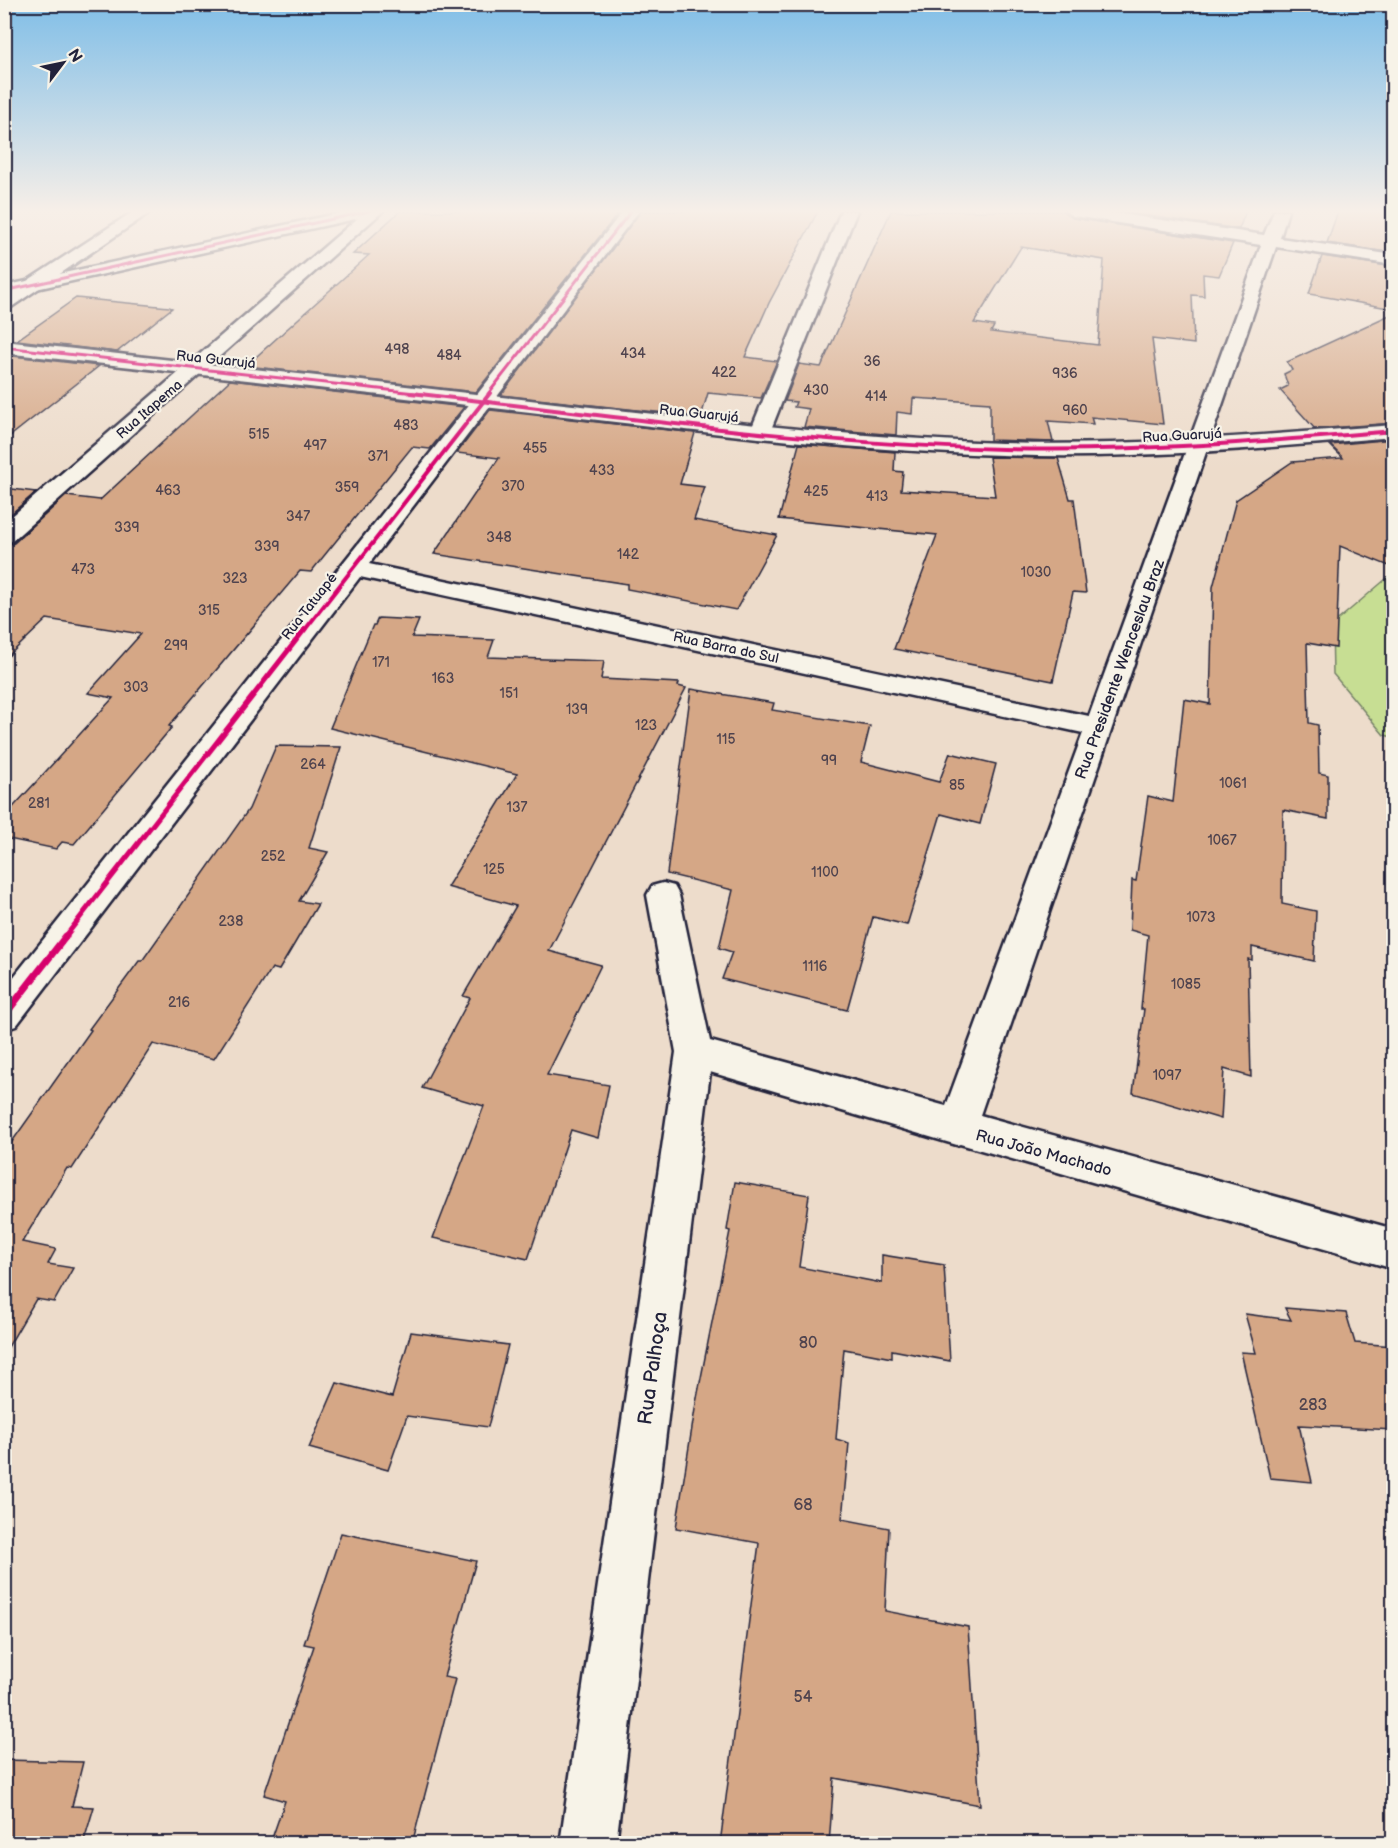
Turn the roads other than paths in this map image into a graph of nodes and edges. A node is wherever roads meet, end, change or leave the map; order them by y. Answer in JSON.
{"nodes":[{"id":1,"x":276,"y":297,"type":"edge"},
{"id":2,"x":564,"y":297,"type":"edge"},
{"id":3,"x":814,"y":297,"type":"edge"},
{"id":4,"x":1251,"y":297,"type":"edge"},
{"id":5,"x":4,"y":347,"type":"edge"},
{"id":6,"x":195,"y":368,"type":"junction"},
{"id":7,"x":484,"y":401,"type":"junction"},
{"id":8,"x":1394,"y":431,"type":"edge"},
{"id":9,"x":760,"y":432,"type":"junction"},
{"id":10,"x":1198,"y":447,"type":"junction"},
{"id":11,"x":4,"y":536,"type":"edge"},
{"id":12,"x":354,"y":568,"type":"junction"},
{"id":13,"x":1099,"y":727,"type":"junction"},
{"id":14,"x":663,"y":895,"type":"dead end"},
{"id":15,"x":4,"y":1016,"type":"edge"},
{"id":16,"x":694,"y":1052,"type":"junction"},
{"id":17,"x":957,"y":1128,"type":"junction"},
{"id":18,"x":1394,"y":1249,"type":"edge"},
{"id":19,"x":588,"y":1844,"type":"edge"}],
"edges":[{"from":1,"to":6,"type":"street","name":"Rua Itapema"},
{"from":2,"to":7,"type":"street","name":"Rua Tatuapé"},
{"from":3,"to":9,"type":"street"},
{"from":4,"to":10,"type":"street","name":"Rua Presidente Wenceslau Braz"},
{"from":5,"to":6,"type":"street","name":"Rua Guarujá"},
{"from":6,"to":7,"type":"street","name":"Rua Guarujá"},
{"from":6,"to":11,"type":"street","name":"Rua Itapema"},
{"from":7,"to":9,"type":"street","name":"Rua Guarujá"},
{"from":7,"to":12,"type":"street","name":"Rua Tatuapé"},
{"from":8,"to":10,"type":"street","name":"Rua Guarujá"},
{"from":9,"to":10,"type":"street","name":"Rua Guarujá"},
{"from":10,"to":13,"type":"street","name":"Rua Presidente Wenceslau Braz"},
{"from":12,"to":13,"type":"street","name":"Rua Barra do Sul"},
{"from":12,"to":15,"type":"street","name":"Rua Tatuapé"},
{"from":13,"to":17,"type":"street","name":"Rua Presidente Wenceslau Braz"},
{"from":14,"to":16,"type":"street","name":"Rua Palhoça"},
{"from":16,"to":17,"type":"street","name":"Rua João Machado"},
{"from":16,"to":19,"type":"street","name":"Rua Palhoça"},
{"from":17,"to":18,"type":"street","name":"Rua João Machado"}]}
